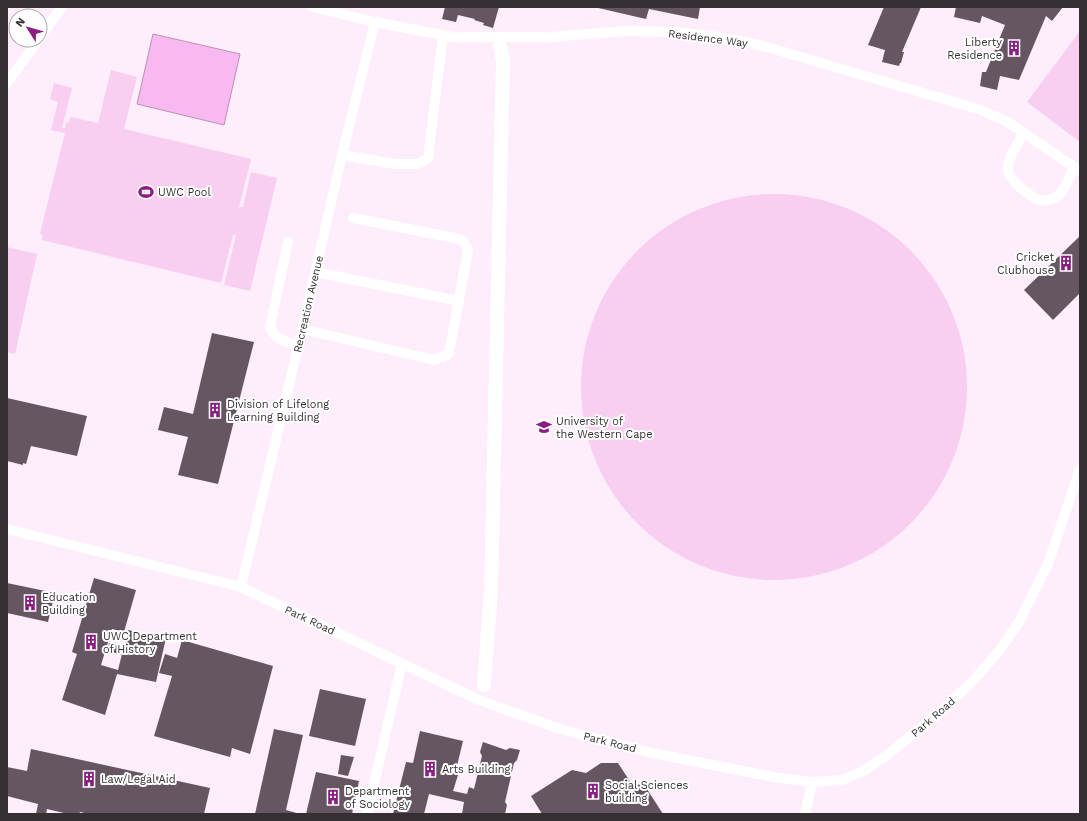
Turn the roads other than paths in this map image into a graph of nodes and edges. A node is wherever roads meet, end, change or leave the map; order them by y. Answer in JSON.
{"nodes":[{"id":1,"x":62,"y":7,"type":"edge"},
{"id":2,"x":312,"y":7,"type":"edge"},
{"id":3,"x":375,"y":22,"type":"junction"},
{"id":4,"x":48,"y":27,"type":"edge"},
{"id":5,"x":443,"y":36,"type":"junction"},
{"id":6,"x":500,"y":46,"type":"dead end"},
{"id":7,"x":32,"y":48,"type":"edge"},
{"id":8,"x":7,"y":82,"type":"edge"},
{"id":9,"x":1024,"y":133,"type":"junction"},
{"id":10,"x":342,"y":154,"type":"junction"},
{"id":11,"x":1077,"y":169,"type":"edge"},
{"id":12,"x":352,"y":218,"type":"dead end"},
{"id":13,"x":288,"y":242,"type":"dead end"},
{"id":14,"x":315,"y":272,"type":"junction"},
{"id":15,"x":459,"y":301,"type":"junction"},
{"id":16,"x":302,"y":329,"type":"junction"},
{"id":17,"x":298,"y":347,"type":"junction"},
{"id":18,"x":1080,"y":469,"type":"edge"},
{"id":19,"x":7,"y":529,"type":"edge"},
{"id":20,"x":241,"y":587,"type":"junction"},
{"id":21,"x":402,"y":663,"type":"junction"},
{"id":22,"x":484,"y":685,"type":"dead end"},
{"id":23,"x":812,"y":782,"type":"junction"},
{"id":24,"x":367,"y":814,"type":"edge"},
{"id":25,"x":805,"y":814,"type":"edge"}],
"edges":[{"from":1,"to":4,"type":"lane"},
{"from":2,"to":3,"type":"lane","name":"Residence Way"},
{"from":3,"to":5,"type":"lane","name":"Residence Way"},
{"from":3,"to":10,"type":"lane","name":"Recreation Avenue"},
{"from":5,"to":9,"type":"lane","name":"Residence Way"},
{"from":5,"to":10,"type":"lane"},
{"from":6,"to":22,"type":"street"},
{"from":7,"to":8,"type":"lane"},
{"from":9,"to":11,"type":"lane","name":"Residence Way"},
{"from":9,"to":11,"type":"lane"},
{"from":10,"to":14,"type":"lane","name":"Recreation Avenue"},
{"from":12,"to":15,"type":"lane"},
{"from":13,"to":17,"type":"lane"},
{"from":14,"to":15,"type":"lane"},
{"from":14,"to":16,"type":"lane","name":"Recreation Avenue"},
{"from":15,"to":16,"type":"lane"},
{"from":16,"to":17,"type":"lane","name":"Recreation Avenue"},
{"from":17,"to":20,"type":"lane","name":"Recreation Avenue"},
{"from":18,"to":23,"type":"lane","name":"Park Road"},
{"from":19,"to":20,"type":"lane","name":"Park Road"},
{"from":20,"to":21,"type":"lane","name":"Park Road"},
{"from":21,"to":23,"type":"lane","name":"Park Road"},
{"from":21,"to":24,"type":"lane"},
{"from":23,"to":25,"type":"lane"}]}
